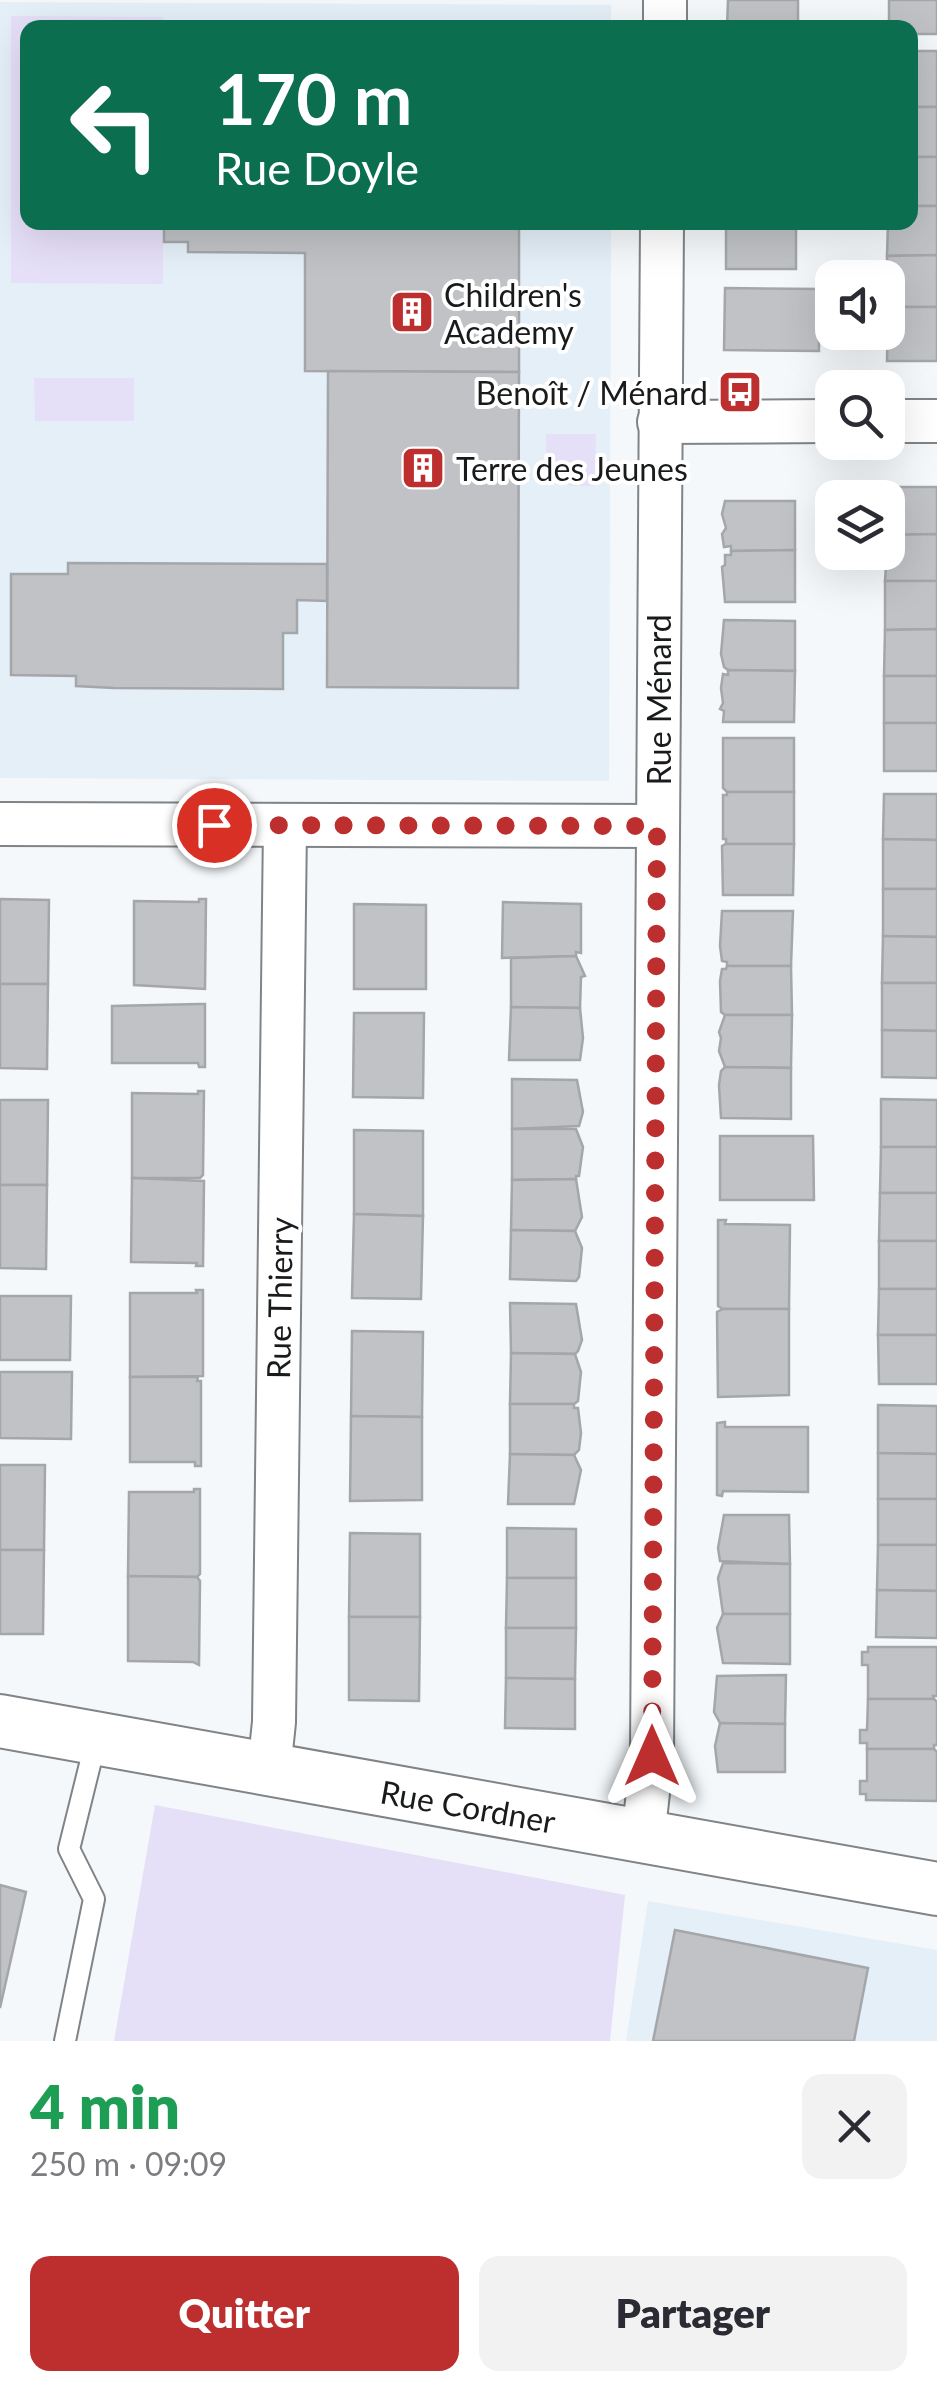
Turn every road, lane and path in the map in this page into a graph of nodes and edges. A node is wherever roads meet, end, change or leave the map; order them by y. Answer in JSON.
{"nodes":[{"id":1,"x":662,"y":230,"type":"edge"},
{"id":2,"x":815,"y":421,"type":"edge"},
{"id":3,"x":905,"y":421,"type":"edge"},
{"id":4,"x":937,"y":421,"type":"edge"},
{"id":5,"x":660,"y":422,"type":"junction"},
{"id":6,"x":0,"y":824,"type":"edge"},
{"id":7,"x":285,"y":826,"type":"junction"},
{"id":8,"x":657,"y":826,"type":"junction"},
{"id":9,"x":0,"y":1721,"type":"edge"},
{"id":10,"x":96,"y":1738,"type":"junction"},
{"id":11,"x":269,"y":1770,"type":"junction"},
{"id":12,"x":643,"y":1838,"type":"junction"},
{"id":13,"x":937,"y":1889,"type":"edge"},
{"id":14,"x":65,"y":2041,"type":"edge"}],
"edges":[{"from":1,"to":5,"type":"street","name":"Rue Ménard"},
{"from":2,"to":5,"type":"street"},
{"from":3,"to":4,"type":"street"},
{"from":5,"to":8,"type":"street","name":"Rue Ménard"},
{"from":6,"to":7,"type":"street"},
{"from":7,"to":8,"type":"street"},
{"from":7,"to":11,"type":"street","name":"Rue Thierry"},
{"from":8,"to":12,"type":"street","name":"Rue Ménard"},
{"from":9,"to":10,"type":"street","name":"Rue Cordner"},
{"from":10,"to":11,"type":"street","name":"Rue Cordner"},
{"from":10,"to":14,"type":"lane"},
{"from":11,"to":12,"type":"street","name":"Rue Cordner"},
{"from":12,"to":13,"type":"street","name":"Rue Cordner"}]}
